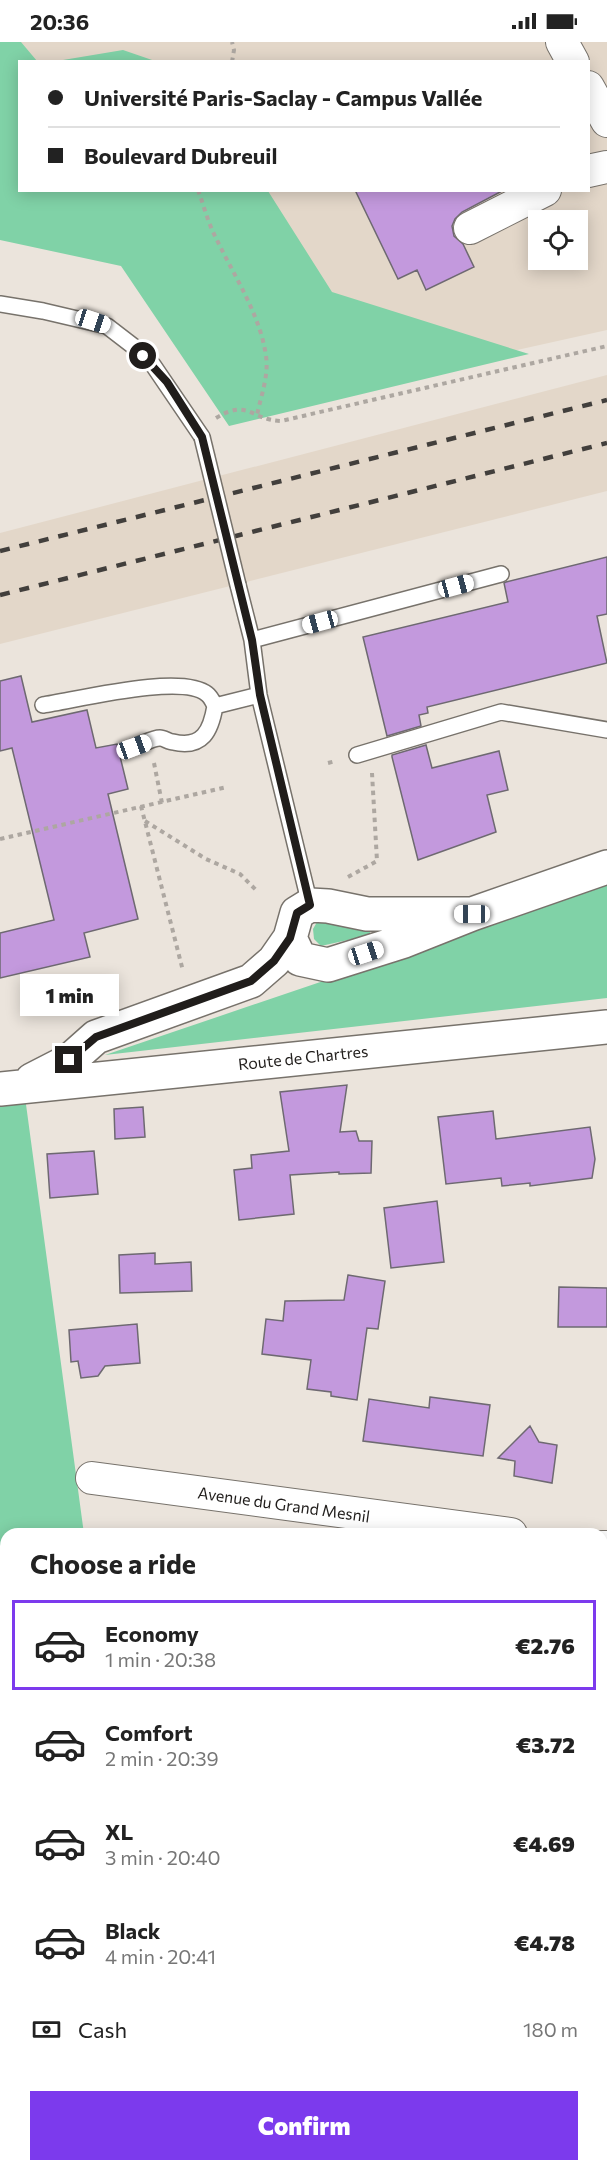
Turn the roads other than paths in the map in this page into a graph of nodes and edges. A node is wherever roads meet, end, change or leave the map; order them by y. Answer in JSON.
{"nodes":[{"id":1,"x":562,"y":42,"type":"edge"},
{"id":2,"x":572,"y":60,"type":"edge"},
{"id":3,"x":590,"y":91,"type":"edge"},
{"id":4,"x":607,"y":121,"type":"edge"},
{"id":5,"x":607,"y":167,"type":"edge"},
{"id":6,"x":590,"y":171,"type":"edge"},
{"id":7,"x":541,"y":192,"type":"edge"},
{"id":8,"x":470,"y":228,"type":"dead end"},
{"id":9,"x":0,"y":304,"type":"edge"},
{"id":10,"x":501,"y":574,"type":"dead end"},
{"id":11,"x":252,"y":640,"type":"junction"},
{"id":12,"x":260,"y":695,"type":"junction"},
{"id":13,"x":44,"y":705,"type":"dead end"},
{"id":14,"x":216,"y":706,"type":"junction"},
{"id":15,"x":607,"y":730,"type":"edge"},
{"id":16,"x":134,"y":747,"type":"dead end"},
{"id":17,"x":364,"y":753,"type":"road end"},
{"id":18,"x":607,"y":867,"type":"edge"},
{"id":19,"x":310,"y":905,"type":"junction"},
{"id":20,"x":472,"y":914,"type":"junction"},
{"id":21,"x":290,"y":938,"type":"junction"},
{"id":22,"x":607,"y":1027,"type":"edge"},
{"id":23,"x":8,"y":1088,"type":"edge"},
{"id":24,"x":92,"y":1478,"type":"dead end"},
{"id":25,"x":467,"y":1528,"type":"edge"}],
"edges":[{"from":1,"to":2,"type":"street"},
{"from":3,"to":4,"type":"street"},
{"from":5,"to":6,"type":"street"},
{"from":7,"to":8,"type":"street"},
{"from":9,"to":11,"type":"lane","bridge":true},
{"from":10,"to":11,"type":"lane"},
{"from":11,"to":12,"type":"lane"},
{"from":12,"to":14,"type":"lane"},
{"from":12,"to":19,"type":"lane"},
{"from":13,"to":14,"type":"lane"},
{"from":14,"to":16,"type":"lane"},
{"from":15,"to":17,"type":"lane"},
{"from":18,"to":20,"type":"street"},
{"from":19,"to":20,"type":"street"},
{"from":19,"to":21,"type":"street"},
{"from":20,"to":21,"type":"street"},
{"from":21,"to":23,"type":"street"},
{"from":22,"to":23,"type":"street","name":"Route de Chartres"},
{"from":24,"to":25,"type":"street","name":"Avenue du Grand Mesnil"}]}
